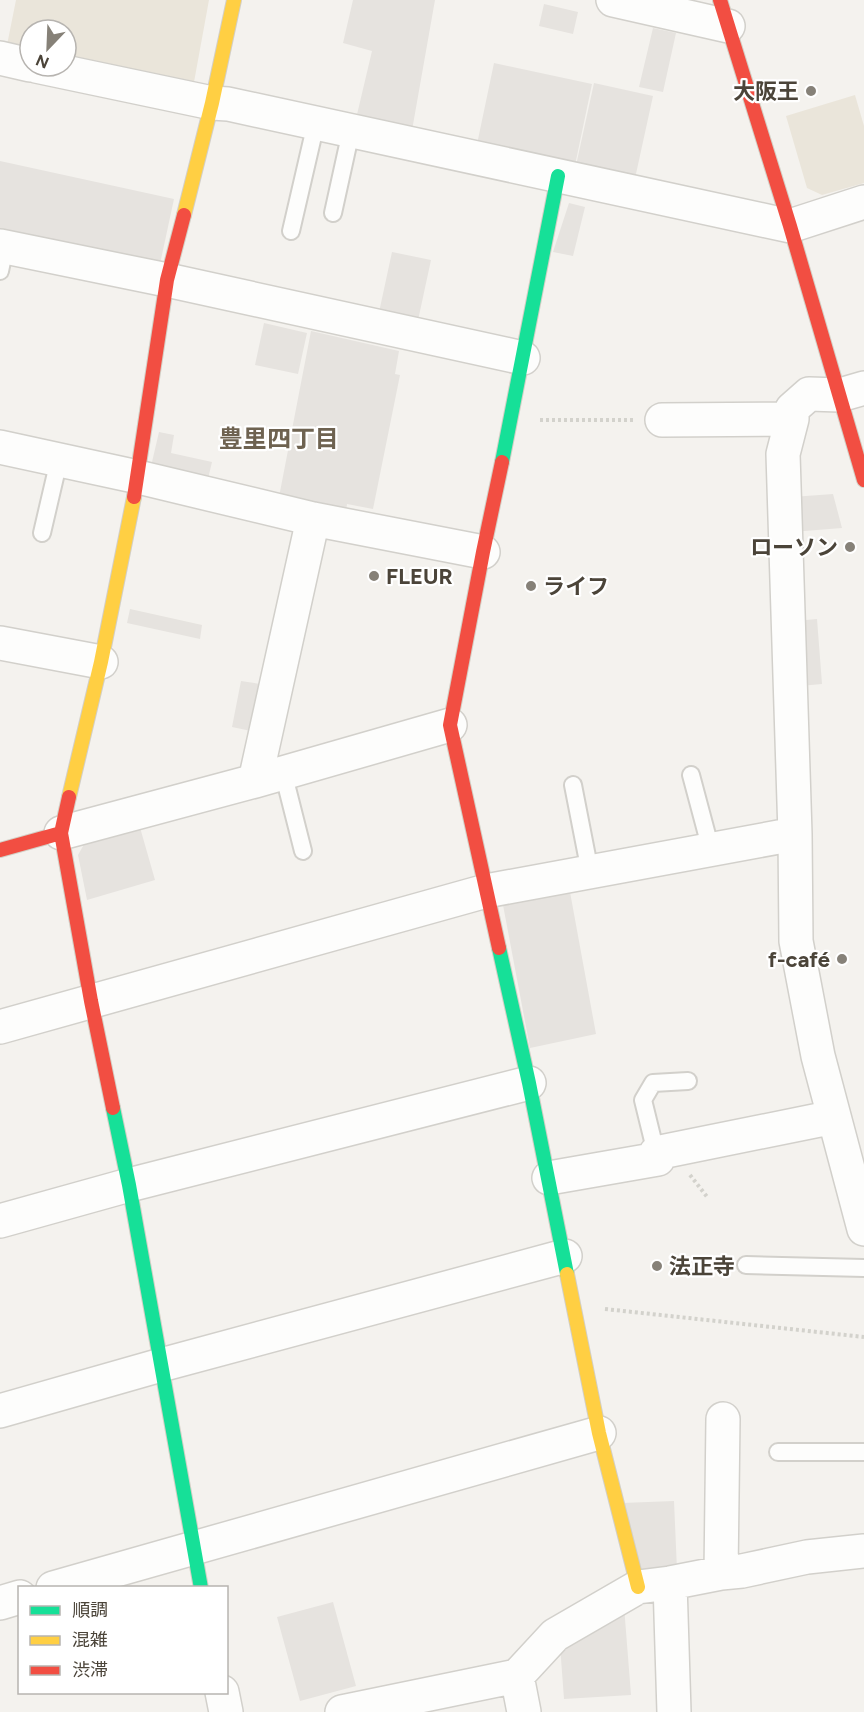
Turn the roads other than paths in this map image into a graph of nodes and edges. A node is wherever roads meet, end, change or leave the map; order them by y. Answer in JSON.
{"nodes":[{"id":1,"x":234,"y":0,"type":"edge"},
{"id":2,"x":613,"y":0,"type":"edge"},
{"id":3,"x":724,"y":13,"type":"edge"},
{"id":4,"x":0,"y":58,"type":"edge"},
{"id":5,"x":18,"y":62,"type":"edge"},
{"id":6,"x":78,"y":75,"type":"edge"},
{"id":7,"x":212,"y":103,"type":"junction"},
{"id":8,"x":316,"y":123,"type":"junction"},
{"id":9,"x":351,"y":131,"type":"junction"},
{"id":10,"x":558,"y":176,"type":"junction"},
{"id":11,"x":864,"y":202,"type":"edge"},
{"id":12,"x":333,"y":213,"type":"dead end"},
{"id":13,"x":790,"y":226,"type":"junction"},
{"id":14,"x":291,"y":231,"type":"dead end"},
{"id":15,"x":2,"y":255,"type":"edge"},
{"id":16,"x":167,"y":280,"type":"junction"},
{"id":17,"x":523,"y":358,"type":"junction"},
{"id":18,"x":852,"y":392,"type":"edge"},
{"id":19,"x":792,"y":419,"type":"junction"},
{"id":20,"x":662,"y":420,"type":"road end"},
{"id":21,"x":0,"y":447,"type":"edge"},
{"id":22,"x":59,"y":460,"type":"junction"},
{"id":23,"x":138,"y":477,"type":"junction"},
{"id":24,"x":864,"y":480,"type":"edge"},
{"id":25,"x":313,"y":519,"type":"junction"},
{"id":26,"x":42,"y":533,"type":"dead end"},
{"id":27,"x":483,"y":552,"type":"junction"},
{"id":28,"x":0,"y":643,"type":"edge"},
{"id":29,"x":101,"y":662,"type":"junction"},
{"id":30,"x":450,"y":724,"type":"junction"},
{"id":31,"x":691,"y":775,"type":"dead end"},
{"id":32,"x":269,"y":777,"type":"junction"},
{"id":33,"x":573,"y":785,"type":"dead end"},
{"id":34,"x":61,"y":833,"type":"junction"},
{"id":35,"x":795,"y":834,"type":"junction"},
{"id":36,"x":0,"y":850,"type":"edge"},
{"id":37,"x":711,"y":850,"type":"junction"},
{"id":38,"x":303,"y":851,"type":"dead end"},
{"id":39,"x":590,"y":872,"type":"junction"},
{"id":40,"x":486,"y":891,"type":"junction"},
{"id":41,"x":91,"y":1001,"type":"junction"},
{"id":42,"x":0,"y":1027,"type":"edge"},
{"id":43,"x":688,"y":1080,"type":"dead end"},
{"id":44,"x":529,"y":1083,"type":"junction"},
{"id":45,"x":834,"y":1117,"type":"junction"},
{"id":46,"x":656,"y":1153,"type":"junction"},
{"id":47,"x":549,"y":1178,"type":"junction"},
{"id":48,"x":129,"y":1185,"type":"junction"},
{"id":49,"x":0,"y":1221,"type":"edge"},
{"id":50,"x":864,"y":1230,"type":"edge"},
{"id":51,"x":565,"y":1256,"type":"junction"},
{"id":52,"x":746,"y":1265,"type":"dead end"},
{"id":53,"x":864,"y":1268,"type":"edge"},
{"id":54,"x":161,"y":1365,"type":"junction"},
{"id":55,"x":0,"y":1411,"type":"edge"},
{"id":56,"x":723,"y":1419,"type":"dead end"},
{"id":57,"x":599,"y":1432,"type":"junction"},
{"id":58,"x":778,"y":1452,"type":"dead end"},
{"id":59,"x":864,"y":1452,"type":"edge"},
{"id":60,"x":193,"y":1547,"type":"junction"},
{"id":61,"x":864,"y":1551,"type":"edge"},
{"id":62,"x":721,"y":1573,"type":"junction"},
{"id":63,"x":670,"y":1583,"type":"junction"},
{"id":64,"x":56,"y":1586,"type":"edge"},
{"id":65,"x":201,"y":1586,"type":"edge"},
{"id":66,"x":638,"y":1587,"type":"junction"},
{"id":67,"x":18,"y":1598,"type":"edge"},
{"id":68,"x":0,"y":1603,"type":"edge"},
{"id":69,"x":517,"y":1676,"type":"junction"},
{"id":70,"x":222,"y":1694,"type":"edge"},
{"id":71,"x":226,"y":1712,"type":"edge"},
{"id":72,"x":342,"y":1712,"type":"edge"},
{"id":73,"x":524,"y":1712,"type":"edge"},
{"id":74,"x":674,"y":1712,"type":"edge"}],
"edges":[{"from":1,"to":7,"type":"street"},
{"from":2,"to":3,"type":"street"},
{"from":3,"to":13,"type":"street"},
{"from":4,"to":5,"type":"street"},
{"from":6,"to":7,"type":"street"},
{"from":7,"to":8,"type":"street"},
{"from":7,"to":16,"type":"street"},
{"from":8,"to":9,"type":"street"},
{"from":8,"to":14,"type":"lane"},
{"from":9,"to":10,"type":"street"},
{"from":9,"to":12,"type":"lane"},
{"from":10,"to":13,"type":"street"},
{"from":10,"to":17,"type":"street"},
{"from":11,"to":13,"type":"street"},
{"from":13,"to":18,"type":"street"},
{"from":15,"to":16,"type":"street"},
{"from":16,"to":17,"type":"street"},
{"from":16,"to":23,"type":"street"},
{"from":17,"to":27,"type":"street"},
{"from":18,"to":19,"type":"street"},
{"from":18,"to":24,"type":"street"},
{"from":19,"to":20,"type":"street"},
{"from":19,"to":35,"type":"street"},
{"from":21,"to":22,"type":"street"},
{"from":22,"to":23,"type":"street"},
{"from":22,"to":26,"type":"lane"},
{"from":23,"to":25,"type":"street"},
{"from":23,"to":29,"type":"street"},
{"from":25,"to":27,"type":"street"},
{"from":25,"to":32,"type":"street"},
{"from":27,"to":30,"type":"street"},
{"from":28,"to":29,"type":"street"},
{"from":29,"to":34,"type":"street"},
{"from":30,"to":32,"type":"street"},
{"from":30,"to":40,"type":"street"},
{"from":31,"to":37,"type":"lane"},
{"from":32,"to":34,"type":"street"},
{"from":32,"to":38,"type":"lane"},
{"from":33,"to":39,"type":"lane"},
{"from":34,"to":36,"type":"street"},
{"from":34,"to":41,"type":"street"},
{"from":35,"to":37,"type":"street"},
{"from":35,"to":45,"type":"street"},
{"from":37,"to":39,"type":"street"},
{"from":39,"to":40,"type":"street"},
{"from":40,"to":41,"type":"street"},
{"from":40,"to":44,"type":"street"},
{"from":41,"to":42,"type":"street"},
{"from":41,"to":48,"type":"street"},
{"from":43,"to":46,"type":"lane"},
{"from":44,"to":47,"type":"street"},
{"from":44,"to":48,"type":"street"},
{"from":45,"to":46,"type":"street"},
{"from":45,"to":50,"type":"street"},
{"from":46,"to":47,"type":"street"},
{"from":47,"to":51,"type":"street"},
{"from":48,"to":49,"type":"street"},
{"from":48,"to":54,"type":"street"},
{"from":51,"to":54,"type":"street"},
{"from":51,"to":57,"type":"street"},
{"from":52,"to":53,"type":"lane"},
{"from":54,"to":55,"type":"street"},
{"from":54,"to":60,"type":"street"},
{"from":56,"to":62,"type":"street"},
{"from":57,"to":60,"type":"street"},
{"from":57,"to":66,"type":"street"},
{"from":58,"to":59,"type":"lane"},
{"from":60,"to":64,"type":"street"},
{"from":60,"to":65,"type":"street"},
{"from":61,"to":62,"type":"street"},
{"from":62,"to":63,"type":"street"},
{"from":63,"to":66,"type":"street"},
{"from":63,"to":74,"type":"street"},
{"from":66,"to":69,"type":"street"},
{"from":67,"to":68,"type":"street"},
{"from":69,"to":72,"type":"street"},
{"from":69,"to":73,"type":"street"},
{"from":70,"to":71,"type":"street"}]}
